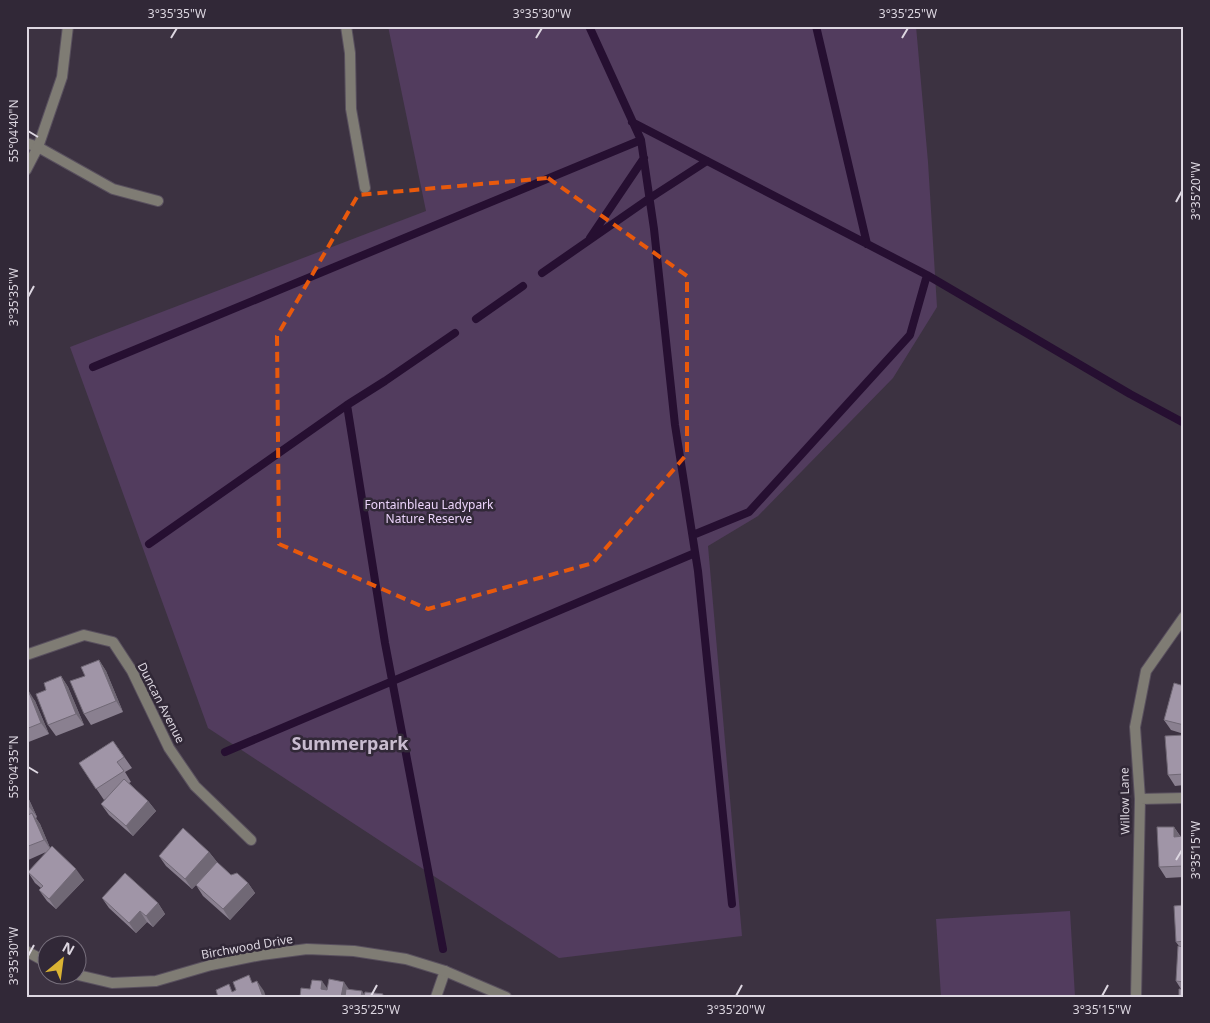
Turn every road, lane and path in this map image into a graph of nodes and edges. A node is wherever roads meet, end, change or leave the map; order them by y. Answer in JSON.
{"nodes":[{"id":1,"x":68,"y":26,"type":"edge"},
{"id":2,"x":346,"y":26,"type":"edge"},
{"id":3,"x":26,"y":143,"type":"edge"},
{"id":4,"x":38,"y":148,"type":"junction"},
{"id":5,"x":26,"y":170,"type":"edge"},
{"id":6,"x":365,"y":188,"type":"dead end"},
{"id":7,"x":158,"y":201,"type":"dead end"},
{"id":8,"x":1184,"y":617,"type":"edge"},
{"id":9,"x":26,"y":654,"type":"edge"},
{"id":10,"x":1184,"y":798,"type":"edge"},
{"id":11,"x":1140,"y":799,"type":"junction"},
{"id":12,"x":251,"y":840,"type":"dead end"},
{"id":13,"x":26,"y":952,"type":"edge"},
{"id":14,"x":38,"y":958,"type":"edge"},
{"id":15,"x":445,"y":971,"type":"junction"},
{"id":16,"x":88,"y":978,"type":"edge"},
{"id":17,"x":436,"y":997,"type":"edge"},
{"id":18,"x":506,"y":997,"type":"edge"},
{"id":19,"x":1136,"y":997,"type":"edge"}],
"edges":[{"from":1,"to":4,"type":"street"},
{"from":2,"to":6,"type":"street"},
{"from":3,"to":4,"type":"street"},
{"from":4,"to":5,"type":"street"},
{"from":4,"to":7,"type":"street"},
{"from":8,"to":11,"type":"street","name":"Willow Lane"},
{"from":9,"to":12,"type":"street","name":"Duncan Avenue"},
{"from":10,"to":11,"type":"street"},
{"from":11,"to":19,"type":"street","name":"Willow Lane"},
{"from":13,"to":14,"type":"street"},
{"from":15,"to":16,"type":"street","name":"Birchwood Drive"},
{"from":15,"to":17,"type":"street"},
{"from":15,"to":18,"type":"street","name":"Birchwood Drive"}]}
